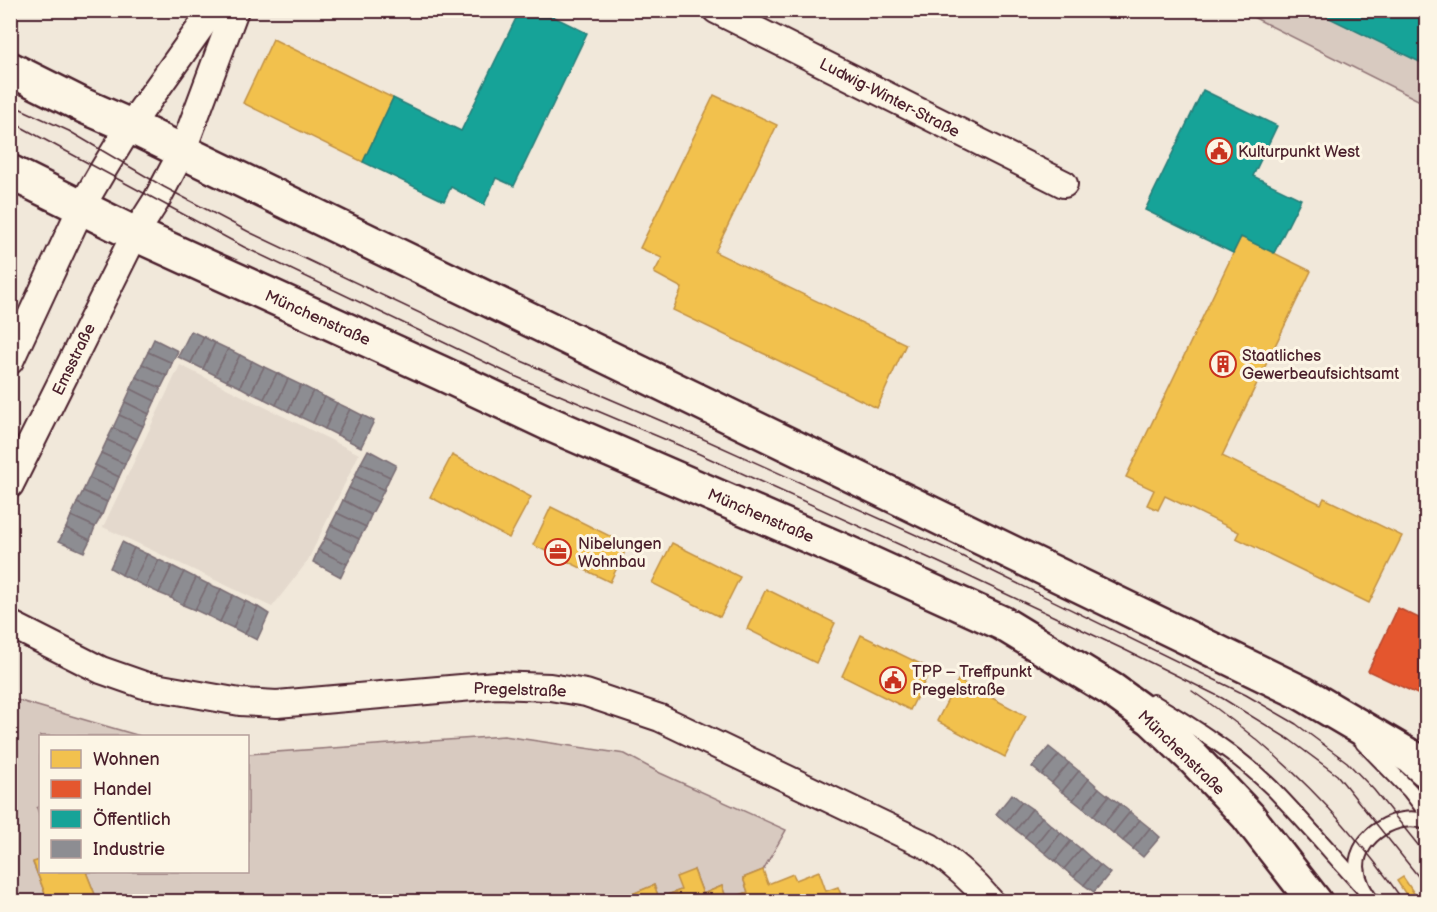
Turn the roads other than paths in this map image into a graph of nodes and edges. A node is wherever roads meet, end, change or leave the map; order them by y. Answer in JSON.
{"nodes":[{"id":1,"x":213,"y":10,"type":"edge"},
{"id":2,"x":235,"y":10,"type":"edge"},
{"id":3,"x":716,"y":10,"type":"edge"},
{"id":4,"x":10,"y":69,"type":"edge"},
{"id":5,"x":130,"y":126,"type":"junction"},
{"id":6,"x":182,"y":152,"type":"junction"},
{"id":7,"x":10,"y":172,"type":"edge"},
{"id":8,"x":1064,"y":184,"type":"dead end"},
{"id":9,"x":82,"y":206,"type":"junction"},
{"id":10,"x":135,"y":234,"type":"junction"},
{"id":11,"x":10,"y":361,"type":"edge"},
{"id":12,"x":10,"y":485,"type":"edge"},
{"id":13,"x":1002,"y":623,"type":"junction"},
{"id":14,"x":10,"y":624,"type":"edge"},
{"id":15,"x":1302,"y":693,"type":"junction"},
{"id":16,"x":1419,"y":764,"type":"edge"},
{"id":17,"x":1426,"y":812,"type":"edge"},
{"id":18,"x":1426,"y":822,"type":"edge"},
{"id":19,"x":1362,"y":887,"type":"junction"},
{"id":20,"x":991,"y":902,"type":"edge"},
{"id":21,"x":1315,"y":902,"type":"edge"},
{"id":22,"x":1372,"y":902,"type":"edge"}],
"edges":[{"from":1,"to":5,"type":"street"},
{"from":2,"to":6,"type":"street"},
{"from":3,"to":8,"type":"street","name":"Ludwig-Winter-Straße"},
{"from":4,"to":5,"type":"main road"},
{"from":5,"to":6,"type":"main road"},
{"from":5,"to":9,"type":"street"},
{"from":6,"to":10,"type":"street"},
{"from":6,"to":15,"type":"main road"},
{"from":7,"to":9,"type":"main road","name":"Münchenstraße"},
{"from":9,"to":10,"type":"main road","name":"Münchenstraße"},
{"from":9,"to":11,"type":"street"},
{"from":10,"to":12,"type":"street","name":"Emsstraße"},
{"from":10,"to":13,"type":"main road","name":"Münchenstraße"},
{"from":13,"to":19,"type":"lane"},
{"from":13,"to":21,"type":"main road","name":"Münchenstraße"},
{"from":14,"to":20,"type":"street","name":"Pregelstraße"},
{"from":15,"to":16,"type":"main road"},
{"from":15,"to":17,"type":"lane"},
{"from":18,"to":19,"type":"lane"},
{"from":19,"to":22,"type":"lane"}]}
